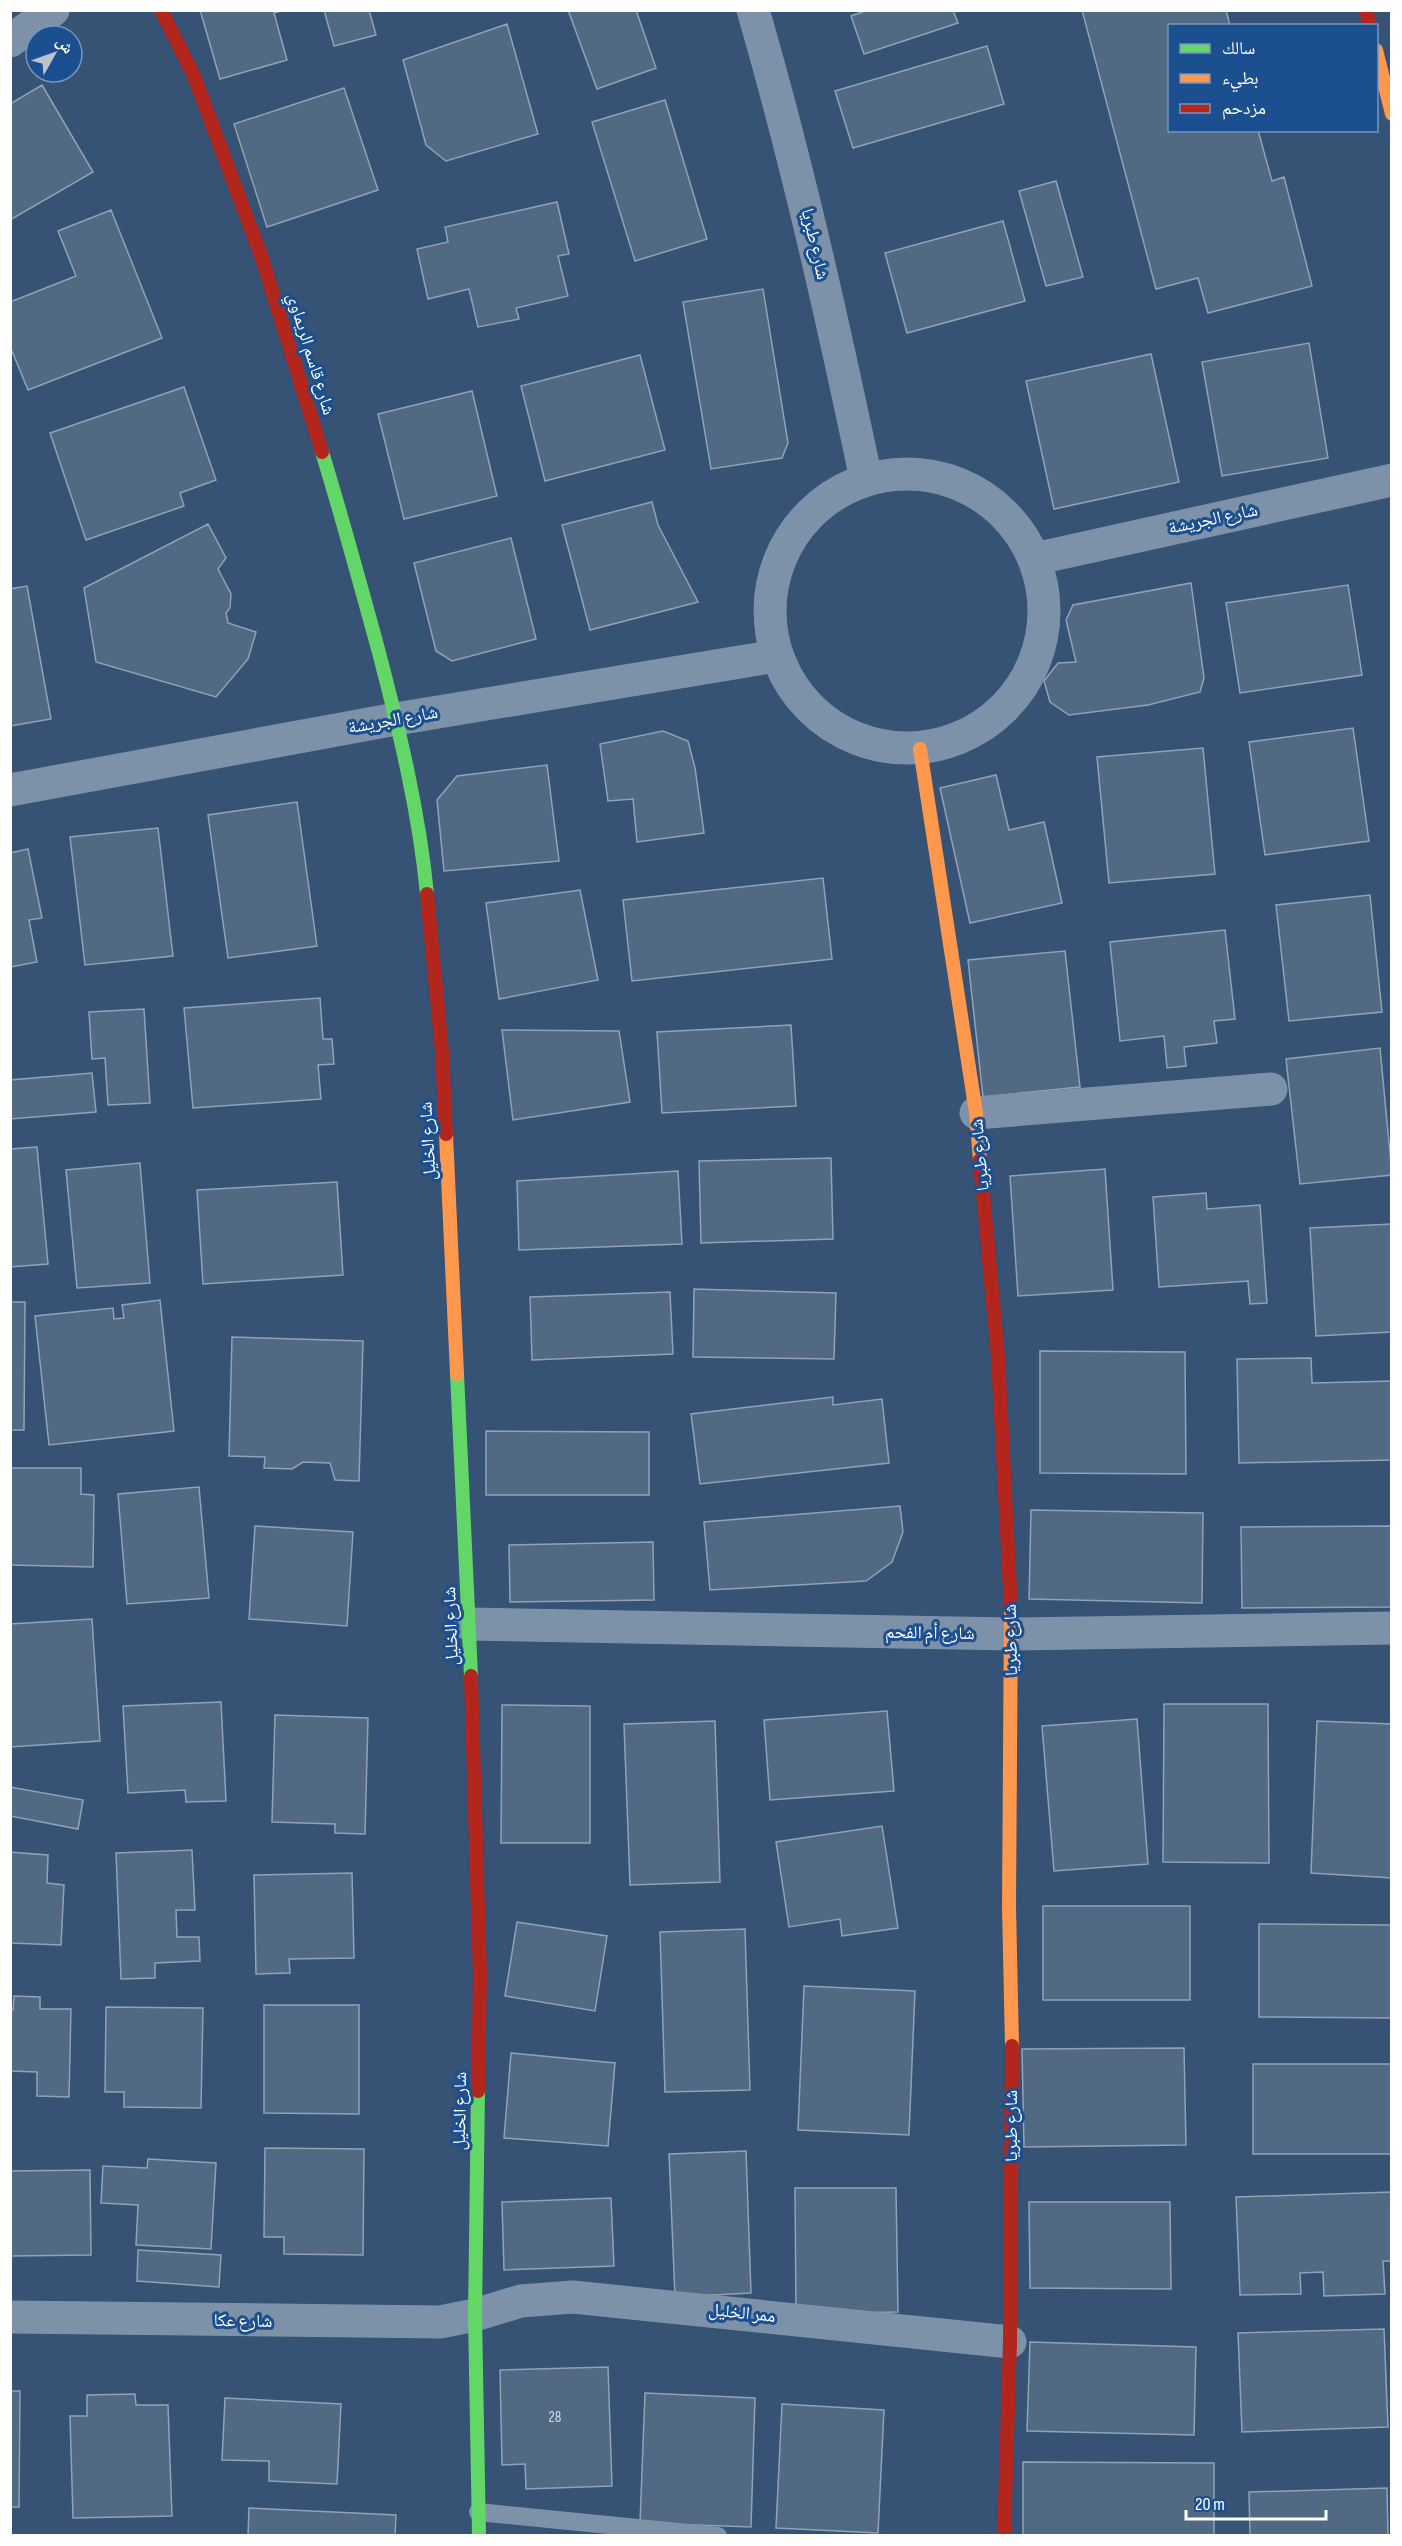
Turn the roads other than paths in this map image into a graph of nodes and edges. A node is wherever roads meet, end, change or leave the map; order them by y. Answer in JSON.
{"nodes":[{"id":1,"x":53,"y":10,"type":"edge"},
{"id":2,"x":161,"y":10,"type":"edge"},
{"id":3,"x":753,"y":10,"type":"edge"},
{"id":4,"x":10,"y":41,"type":"edge"},
{"id":5,"x":1378,"y":54,"type":"edge"},
{"id":6,"x":1392,"y":114,"type":"edge"},
{"id":7,"x":866,"y":479,"type":"junction"},
{"id":8,"x":1392,"y":480,"type":"edge"},
{"id":9,"x":1034,"y":559,"type":"junction"},
{"id":10,"x":776,"y":656,"type":"junction"},
{"id":11,"x":396,"y":719,"type":"junction"},
{"id":12,"x":920,"y":749,"type":"junction"},
{"id":13,"x":10,"y":790,"type":"edge"},
{"id":14,"x":1271,"y":1089,"type":"dead end"},
{"id":15,"x":976,"y":1113,"type":"junction"},
{"id":16,"x":470,"y":1624,"type":"junction"},
{"id":17,"x":1392,"y":1628,"type":"edge"},
{"id":18,"x":1012,"y":1634,"type":"junction"},
{"id":19,"x":475,"y":2315,"type":"junction"},
{"id":20,"x":10,"y":2317,"type":"edge"},
{"id":21,"x":1010,"y":2342,"type":"junction"},
{"id":22,"x":478,"y":2512,"type":"junction"},
{"id":23,"x":479,"y":2535,"type":"edge"},
{"id":24,"x":718,"y":2535,"type":"edge"},
{"id":25,"x":1004,"y":2535,"type":"edge"}],
"edges":[{"from":1,"to":4,"type":"street"},
{"from":2,"to":11,"type":"street","name":"شارع قاسم الريماوي"},
{"from":3,"to":7,"type":"street","name":"شارع طبريا"},
{"from":5,"to":6,"type":"street"},
{"from":7,"to":9,"type":"street"},
{"from":7,"to":10,"type":"street"},
{"from":8,"to":9,"type":"street","name":"شارع الجريشة"},
{"from":9,"to":12,"type":"street"},
{"from":10,"to":11,"type":"street","name":"شارع الجريشة"},
{"from":10,"to":12,"type":"street"},
{"from":11,"to":13,"type":"street","name":"شارع الجريشة"},
{"from":11,"to":16,"type":"street","name":"شارع الخليل"},
{"from":12,"to":15,"type":"street","name":"شارع طبريا"},
{"from":14,"to":15,"type":"street"},
{"from":15,"to":18,"type":"street","name":"شارع طبريا"},
{"from":16,"to":18,"type":"street","name":"شارع أم الفحم"},
{"from":16,"to":19,"type":"street","name":"شارع الخليل"},
{"from":17,"to":18,"type":"street","name":"شارع أم الفحم"},
{"from":18,"to":21,"type":"street","name":"شارع طبريا"},
{"from":19,"to":20,"type":"street","name":"شارع عكا"},
{"from":19,"to":21,"type":"street","name":"ممر الخليل"},
{"from":19,"to":22,"type":"street","name":"شارع الخليل"},
{"from":21,"to":25,"type":"street","name":"شارع طبريا"},
{"from":22,"to":23,"type":"street","name":"شارع الخليل"},
{"from":22,"to":24,"type":"lane"}]}
